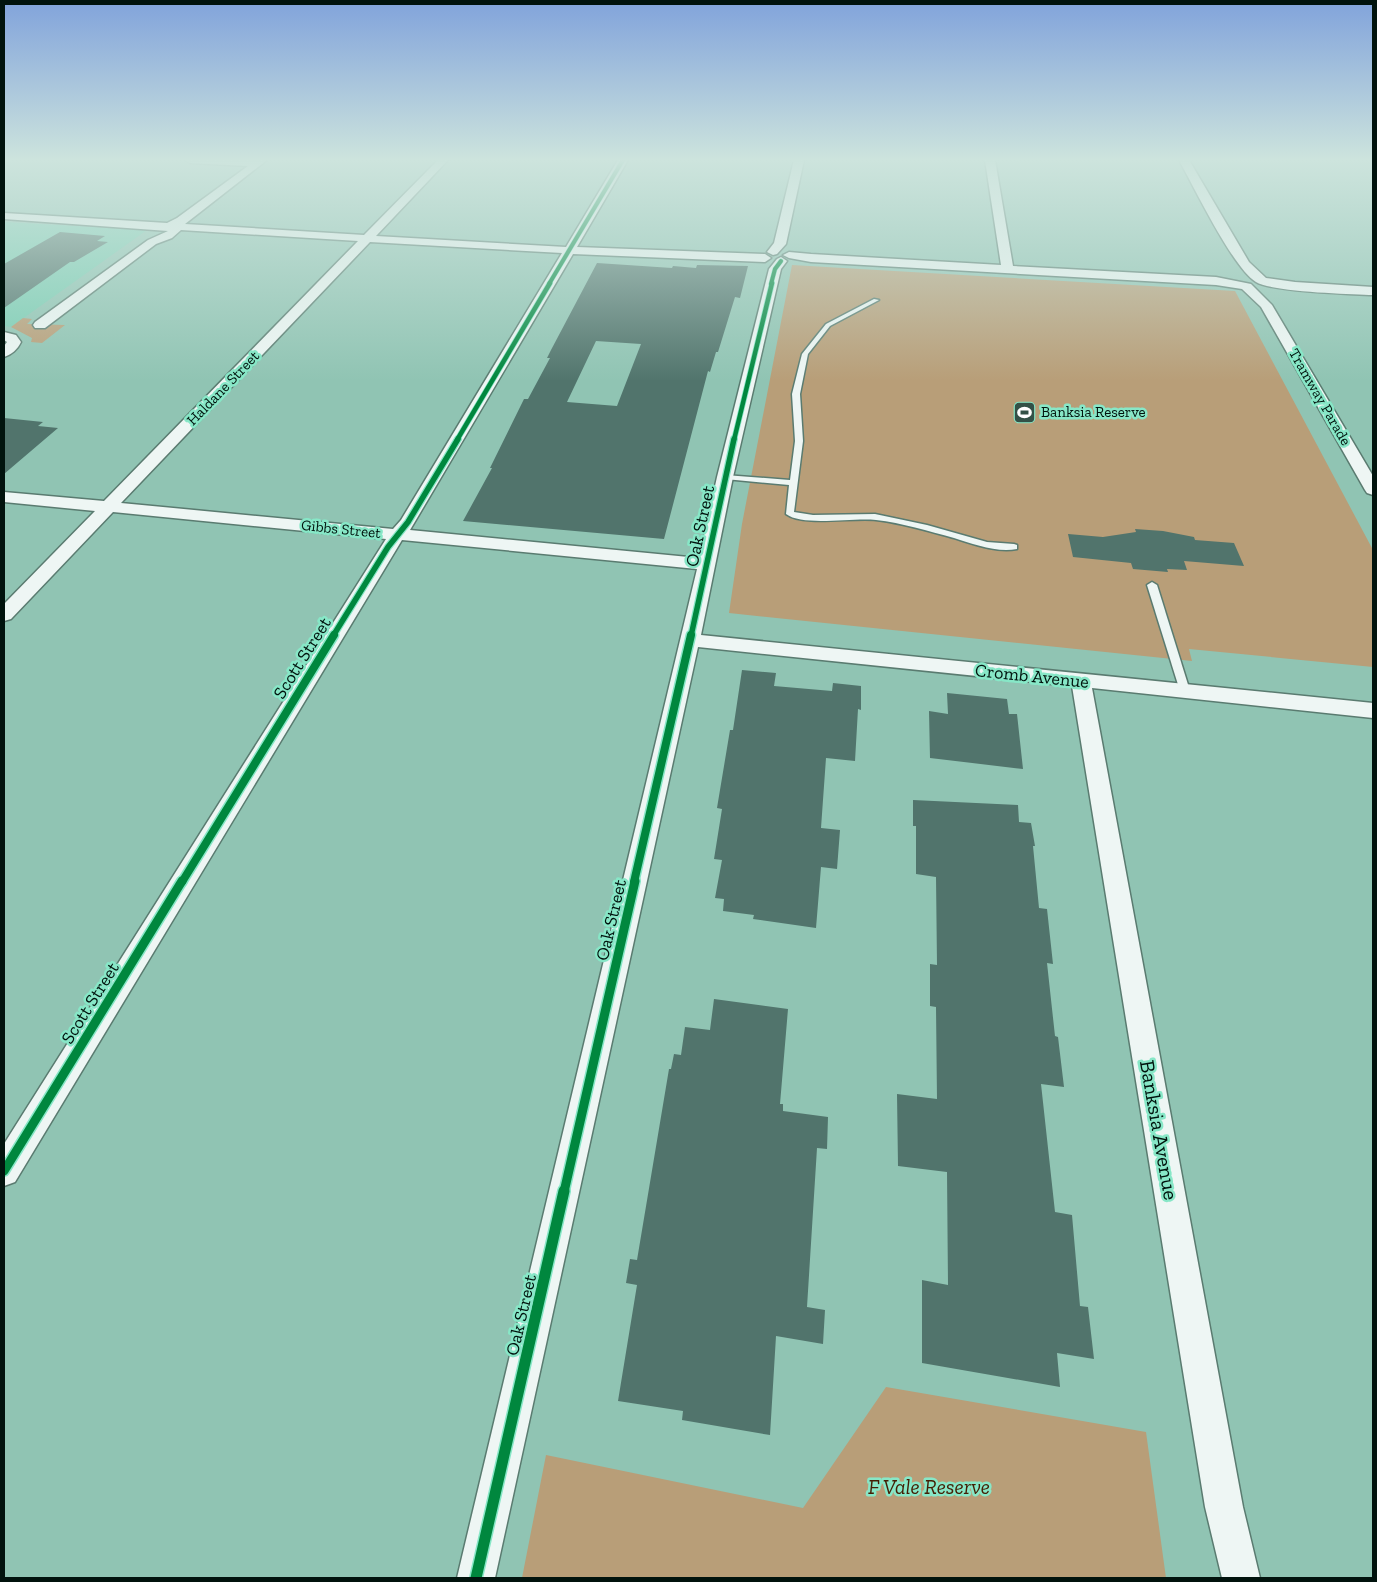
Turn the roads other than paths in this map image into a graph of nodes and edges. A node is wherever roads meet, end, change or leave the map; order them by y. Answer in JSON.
{"nodes":[{"id":1,"x":169,"y":234,"type":"edge"},
{"id":2,"x":296,"y":234,"type":"edge"},
{"id":3,"x":371,"y":234,"type":"edge"},
{"id":4,"x":580,"y":234,"type":"edge"},
{"id":5,"x":782,"y":234,"type":"edge"},
{"id":6,"x":1002,"y":234,"type":"edge"},
{"id":7,"x":1227,"y":234,"type":"edge"},
{"id":8,"x":366,"y":239,"type":"junction"},
{"id":9,"x":570,"y":250,"type":"junction"},
{"id":10,"x":777,"y":257,"type":"junction"},
{"id":11,"x":1244,"y":264,"type":"junction"},
{"id":12,"x":1008,"y":270,"type":"junction"},
{"id":13,"x":1243,"y":283,"type":"junction"},
{"id":14,"x":1265,"y":284,"type":"junction"},
{"id":15,"x":1373,"y":291,"type":"edge"},
{"id":16,"x":876,"y":300,"type":"dead end"},
{"id":17,"x":1266,"y":305,"type":"junction"},
{"id":18,"x":40,"y":325,"type":"dead end"},
{"id":19,"x":9,"y":339,"type":"edge"},
{"id":20,"x":4,"y":353,"type":"edge"},
{"id":21,"x":725,"y":477,"type":"junction"},
{"id":22,"x":794,"y":482,"type":"junction"},
{"id":23,"x":1373,"y":490,"type":"edge"},
{"id":24,"x":4,"y":497,"type":"edge"},
{"id":25,"x":109,"y":507,"type":"junction"},
{"id":26,"x":396,"y":535,"type":"junction"},
{"id":27,"x":1014,"y":547,"type":"dead end"},
{"id":28,"x":708,"y":564,"type":"junction"},
{"id":29,"x":1152,"y":585,"type":"dead end"},
{"id":30,"x":4,"y":615,"type":"edge"},
{"id":31,"x":690,"y":640,"type":"junction"},
{"id":32,"x":1081,"y":681,"type":"junction"},
{"id":33,"x":1185,"y":691,"type":"junction"},
{"id":34,"x":1373,"y":710,"type":"edge"},
{"id":35,"x":4,"y":1171,"type":"edge"},
{"id":36,"x":476,"y":1578,"type":"edge"},
{"id":37,"x":1241,"y":1578,"type":"edge"}],
"edges":[{"from":1,"to":18,"type":"street"},
{"from":2,"to":8,"type":"street"},
{"from":3,"to":8,"type":"street","name":"Haldane Street"},
{"from":4,"to":9,"type":"street","name":"Scott Street"},
{"from":5,"to":10,"type":"street","name":"Oak Street"},
{"from":6,"to":12,"type":"street"},
{"from":7,"to":11,"type":"street"},
{"from":8,"to":9,"type":"street"},
{"from":8,"to":25,"type":"street","name":"Haldane Street"},
{"from":9,"to":10,"type":"street"},
{"from":9,"to":26,"type":"street","name":"Scott Street"},
{"from":10,"to":12,"type":"street"},
{"from":10,"to":21,"type":"street","name":"Oak Street"},
{"from":11,"to":13,"type":"street"},
{"from":11,"to":14,"type":"street"},
{"from":12,"to":13,"type":"street"},
{"from":13,"to":14,"type":"street"},
{"from":13,"to":17,"type":"street","name":"Tramway Parade"},
{"from":14,"to":15,"type":"street"},
{"from":14,"to":17,"type":"street","name":"Tramway Parade"},
{"from":16,"to":22,"type":"lane"},
{"from":17,"to":23,"type":"street","name":"Tramway Parade"},
{"from":19,"to":20,"type":"street"},
{"from":21,"to":22,"type":"lane"},
{"from":21,"to":28,"type":"street","name":"Oak Street"},
{"from":22,"to":27,"type":"lane"},
{"from":24,"to":25,"type":"street","name":"Gibbs Street"},
{"from":25,"to":26,"type":"street","name":"Gibbs Street"},
{"from":25,"to":30,"type":"street","name":"Haldane Street"},
{"from":26,"to":28,"type":"street","name":"Gibbs Street"},
{"from":26,"to":35,"type":"street","name":"Scott Street"},
{"from":28,"to":31,"type":"street","name":"Oak Street"},
{"from":29,"to":33,"type":"lane"},
{"from":31,"to":32,"type":"street","name":"Cromb Avenue"},
{"from":31,"to":36,"type":"street","name":"Oak Street"},
{"from":32,"to":33,"type":"street","name":"Cromb Avenue"},
{"from":32,"to":37,"type":"street","name":"Banksia Avenue"},
{"from":33,"to":34,"type":"street","name":"Cromb Avenue"}]}
